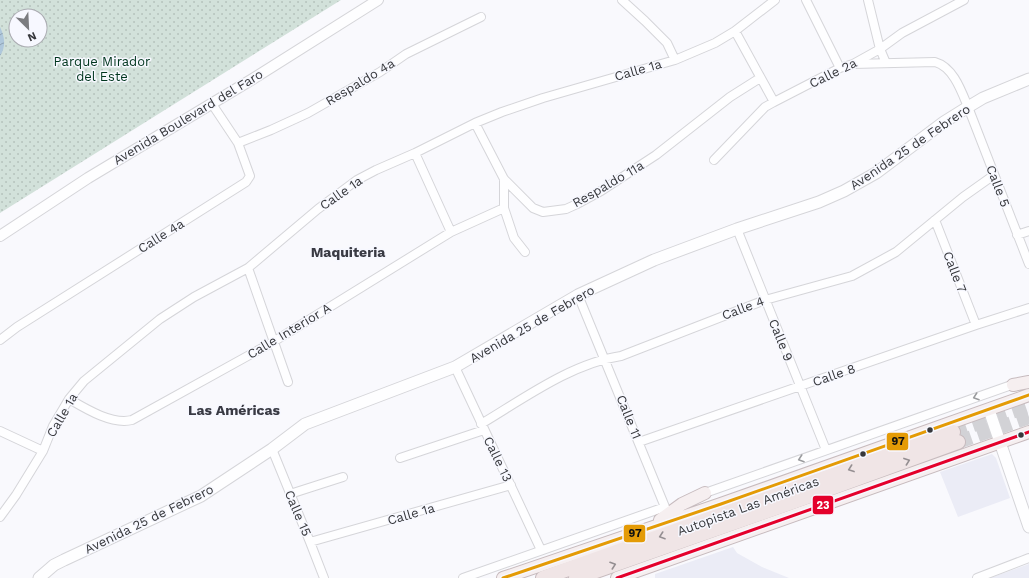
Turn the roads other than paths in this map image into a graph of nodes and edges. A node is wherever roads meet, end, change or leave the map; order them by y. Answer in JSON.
{"nodes":[{"id":1,"x":365,"y":0,"type":"edge"},
{"id":2,"x":378,"y":0,"type":"edge"},
{"id":3,"x":622,"y":0,"type":"edge"},
{"id":4,"x":806,"y":0,"type":"edge"},
{"id":5,"x":868,"y":0,"type":"edge"},
{"id":6,"x":964,"y":0,"type":"edge"},
{"id":7,"x":769,"y":2,"type":"edge"},
{"id":8,"x":354,"y":14,"type":"junction"},
{"id":9,"x":481,"y":17,"type":"dead end"},
{"id":10,"x":735,"y":31,"type":"junction"},
{"id":11,"x":880,"y":49,"type":"junction"},
{"id":12,"x":675,"y":60,"type":"junction"},
{"id":13,"x":886,"y":63,"type":"junction"},
{"id":14,"x":853,"y":64,"type":"junction"},
{"id":15,"x":840,"y":68,"type":"junction"},
{"id":16,"x":760,"y":78,"type":"junction"},
{"id":17,"x":1029,"y":79,"type":"edge"},
{"id":18,"x":774,"y":102,"type":"junction"},
{"id":19,"x":212,"y":104,"type":"junction"},
{"id":20,"x":968,"y":107,"type":"junction"},
{"id":21,"x":475,"y":123,"type":"junction"},
{"id":22,"x":238,"y":143,"type":"junction"},
{"id":23,"x":415,"y":153,"type":"junction"},
{"id":24,"x":714,"y":160,"type":"dead end"},
{"id":25,"x":994,"y":175,"type":"junction"},
{"id":26,"x":504,"y":179,"type":"junction"},
{"id":27,"x":504,"y":208,"type":"junction"},
{"id":28,"x":935,"y":220,"type":"junction"},
{"id":29,"x":737,"y":230,"type":"junction"},
{"id":30,"x":1029,"y":231,"type":"edge"},
{"id":31,"x":451,"y":232,"type":"junction"},
{"id":32,"x":1018,"y":235,"type":"junction"},
{"id":33,"x":0,"y":236,"type":"edge"},
{"id":34,"x":525,"y":252,"type":"dead end"},
{"id":35,"x":1029,"y":264,"type":"edge"},
{"id":36,"x":248,"y":268,"type":"junction"},
{"id":37,"x":578,"y":295,"type":"junction"},
{"id":38,"x":765,"y":300,"type":"junction"},
{"id":39,"x":1029,"y":308,"type":"edge"},
{"id":40,"x":976,"y":325,"type":"junction"},
{"id":41,"x":0,"y":340,"type":"edge"},
{"id":42,"x":273,"y":342,"type":"junction"},
{"id":43,"x":605,"y":358,"type":"junction"},
{"id":44,"x":455,"y":367,"type":"junction"},
{"id":45,"x":1029,"y":379,"type":"edge"},
{"id":46,"x":288,"y":382,"type":"dead end"},
{"id":47,"x":1029,"y":382,"type":"edge"},
{"id":48,"x":1013,"y":385,"type":"junction"},
{"id":49,"x":800,"y":387,"type":"junction"},
{"id":50,"x":1029,"y":395,"type":"edge"},
{"id":51,"x":69,"y":399,"type":"junction"},
{"id":52,"x":988,"y":410,"type":"junction"},
{"id":53,"x":483,"y":427,"type":"junction"},
{"id":54,"x":0,"y":431,"type":"edge"},
{"id":55,"x":1029,"y":432,"type":"edge"},
{"id":56,"x":639,"y":442,"type":"junction"},
{"id":57,"x":1000,"y":443,"type":"junction"},
{"id":58,"x":272,"y":449,"type":"junction"},
{"id":59,"x":826,"y":450,"type":"junction"},
{"id":60,"x":43,"y":451,"type":"junction"},
{"id":61,"x":400,"y":458,"type":"dead end"},
{"id":62,"x":343,"y":477,"type":"dead end"},
{"id":63,"x":511,"y":485,"type":"junction"},
{"id":64,"x":705,"y":493,"type":"joint"},
{"id":65,"x":290,"y":494,"type":"junction"},
{"id":66,"x":665,"y":507,"type":"junction"},
{"id":67,"x":0,"y":517,"type":"edge"},
{"id":68,"x":1029,"y":527,"type":"edge"},
{"id":69,"x":639,"y":531,"type":"junction"},
{"id":70,"x":310,"y":542,"type":"junction"},
{"id":71,"x":541,"y":550,"type":"junction"},
{"id":72,"x":1029,"y":558,"type":"edge"},
{"id":73,"x":621,"y":577,"type":"edge"},
{"id":74,"x":39,"y":578,"type":"edge"},
{"id":75,"x":324,"y":578,"type":"edge"},
{"id":76,"x":463,"y":578,"type":"edge"},
{"id":77,"x":503,"y":578,"type":"edge"},
{"id":78,"x":543,"y":578,"type":"edge"},
{"id":79,"x":576,"y":578,"type":"edge"},
{"id":80,"x":977,"y":578,"type":"edge"}],
"edges":[{"from":1,"to":8,"type":"street"},
{"from":2,"to":8,"type":"street","name":"Avenida Boulevard del Faro"},
{"from":3,"to":12,"type":"street"},
{"from":4,"to":15,"type":"street"},
{"from":5,"to":11,"type":"street"},
{"from":6,"to":11,"type":"street","name":"Calle 2a"},
{"from":7,"to":10,"type":"street","name":"Calle 1a"},
{"from":8,"to":19,"type":"street","name":"Avenida Boulevard del Faro"},
{"from":9,"to":22,"type":"street","name":"Respaldo 4a"},
{"from":10,"to":12,"type":"street","name":"Calle 1a"},
{"from":10,"to":16,"type":"street"},
{"from":11,"to":13,"type":"street"},
{"from":11,"to":14,"type":"street","name":"Calle 2a"},
{"from":12,"to":21,"type":"street","name":"Calle 1a"},
{"from":13,"to":14,"type":"street","name":"Calle 5"},
{"from":13,"to":20,"type":"street","name":"Calle 5"},
{"from":14,"to":15,"type":"street","name":"Calle 2a"},
{"from":15,"to":18,"type":"street","name":"Calle 2a"},
{"from":16,"to":18,"type":"street"},
{"from":16,"to":26,"type":"street","name":"Respaldo 11a"},
{"from":17,"to":20,"type":"main road","name":"Avenida 25 de Febrero"},
{"from":18,"to":24,"type":"street","name":"Calle 2a"},
{"from":19,"to":22,"type":"street","name":"Calle 4a"},
{"from":19,"to":33,"type":"street","name":"Avenida Boulevard del Faro"},
{"from":20,"to":25,"type":"street","name":"Calle 5"},
{"from":20,"to":29,"type":"main road","name":"Avenida 25 de Febrero"},
{"from":21,"to":23,"type":"street","name":"Calle 1a"},
{"from":21,"to":26,"type":"street","name":"Respaldo 11a"},
{"from":22,"to":41,"type":"street","name":"Calle 4a"},
{"from":23,"to":31,"type":"street"},
{"from":23,"to":36,"type":"street","name":"Calle 1a"},
{"from":25,"to":28,"type":"street","name":"Calle 4"},
{"from":25,"to":32,"type":"street","name":"Calle 5"},
{"from":26,"to":27,"type":"street"},
{"from":27,"to":31,"type":"street","name":"Calle Interior A"},
{"from":27,"to":34,"type":"street"},
{"from":28,"to":38,"type":"street","name":"Calle 4"},
{"from":28,"to":40,"type":"street","name":"Calle 7"},
{"from":29,"to":37,"type":"main road","name":"Avenida 25 de Febrero"},
{"from":29,"to":38,"type":"street","name":"Calle 9"},
{"from":30,"to":32,"type":"street"},
{"from":31,"to":42,"type":"street","name":"Calle Interior A"},
{"from":32,"to":35,"type":"street","name":"Calle 5"},
{"from":36,"to":42,"type":"street"},
{"from":36,"to":51,"type":"street","name":"Calle 1a"},
{"from":37,"to":43,"type":"street","name":"Calle 11"},
{"from":37,"to":44,"type":"main road","name":"Avenida 25 de Febrero"},
{"from":38,"to":43,"type":"street","name":"Calle 4"},
{"from":38,"to":49,"type":"street","name":"Calle 9"},
{"from":39,"to":40,"type":"street","name":"Calle 8"},
{"from":40,"to":49,"type":"street","name":"Calle 8"},
{"from":42,"to":46,"type":"street"},
{"from":42,"to":51,"type":"street","name":"Calle Interior A"},
{"from":43,"to":53,"type":"street","name":"Calle 4"},
{"from":43,"to":56,"type":"street","name":"Calle 11"},
{"from":44,"to":53,"type":"street","name":"Calle 13"},
{"from":44,"to":58,"type":"main road","name":"Avenida 25 de Febrero"},
{"from":45,"to":48,"type":"street"},
{"from":47,"to":48,"type":"main road"},
{"from":48,"to":59,"type":"street","one_way":true},
{"from":49,"to":56,"type":"street","name":"Calle 8"},
{"from":49,"to":59,"type":"street","name":"Calle 9"},
{"from":50,"to":52,"type":"main road"},
{"from":51,"to":60,"type":"street","name":"Calle 1a"},
{"from":52,"to":57,"type":"main road"},
{"from":52,"to":69,"type":"main road"},
{"from":53,"to":61,"type":"street","name":"Calle 4"},
{"from":53,"to":63,"type":"street","name":"Calle 13"},
{"from":54,"to":60,"type":"street"},
{"from":55,"to":57,"type":"main road"},
{"from":56,"to":66,"type":"street","name":"Calle 11"},
{"from":57,"to":68,"type":"main road"},
{"from":57,"to":73,"type":"main road"},
{"from":58,"to":65,"type":"street","name":"Calle 15"},
{"from":58,"to":74,"type":"main road","name":"Avenida 25 de Febrero"},
{"from":59,"to":64,"type":"street","one_way":true},
{"from":60,"to":67,"type":"street","name":"Calle 1a"},
{"from":62,"to":65,"type":"street"},
{"from":63,"to":70,"type":"street","name":"Calle 1a"},
{"from":63,"to":71,"type":"street","name":"Calle 13"},
{"from":64,"to":69,"type":"main road"},
{"from":65,"to":70,"type":"street","name":"Calle 15"},
{"from":66,"to":69,"type":"street"},
{"from":66,"to":71,"type":"street"},
{"from":69,"to":77,"type":"main road"},
{"from":70,"to":75,"type":"street","name":"Calle 15"},
{"from":71,"to":76,"type":"street"},
{"from":72,"to":80,"type":"street"},
{"from":79,"to":78,"type":"highway","name":"Autopista Las Américas","one_way":true}]}
